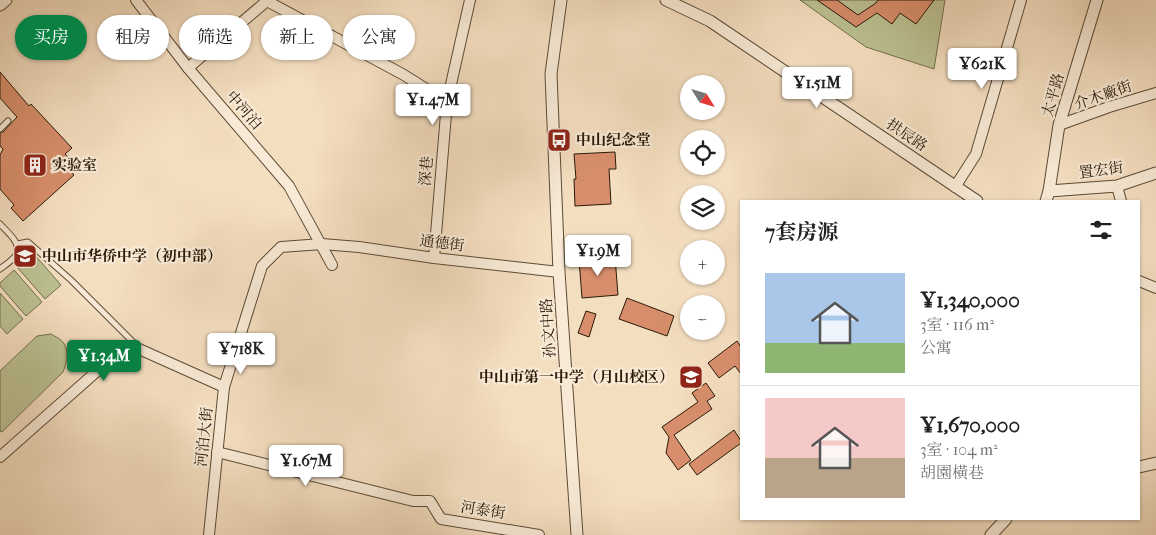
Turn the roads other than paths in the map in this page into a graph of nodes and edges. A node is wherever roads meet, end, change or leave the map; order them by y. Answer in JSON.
{"nodes":[{"id":1,"x":6,"y":0,"type":"edge"},
{"id":2,"x":136,"y":0,"type":"edge"},
{"id":3,"x":268,"y":0,"type":"edge"},
{"id":4,"x":470,"y":0,"type":"edge"},
{"id":5,"x":561,"y":0,"type":"edge"},
{"id":6,"x":666,"y":0,"type":"edge"},
{"id":7,"x":1021,"y":0,"type":"edge"},
{"id":8,"x":1097,"y":0,"type":"edge"},
{"id":9,"x":0,"y":5,"type":"edge"},
{"id":10,"x":188,"y":68,"type":"junction"},
{"id":11,"x":1156,"y":93,"type":"edge"},
{"id":12,"x":447,"y":102,"type":"junction"},
{"id":13,"x":8,"y":121,"type":"dead end"},
{"id":14,"x":1059,"y":126,"type":"junction"},
{"id":15,"x":0,"y":129,"type":"edge"},
{"id":16,"x":1156,"y":173,"type":"edge"},
{"id":17,"x":955,"y":186,"type":"junction"},
{"id":18,"x":1117,"y":186,"type":"junction"},
{"id":19,"x":1047,"y":196,"type":"edge"},
{"id":20,"x":976,"y":200,"type":"edge"},
{"id":21,"x":1121,"y":200,"type":"edge"},
{"id":22,"x":0,"y":224,"type":"edge"},
{"id":23,"x":17,"y":244,"type":"junction"},
{"id":24,"x":322,"y":244,"type":"junction"},
{"id":25,"x":434,"y":258,"type":"junction"},
{"id":26,"x":332,"y":265,"type":"dead end"},
{"id":27,"x":0,"y":269,"type":"edge"},
{"id":28,"x":559,"y":272,"type":"junction"},
{"id":29,"x":1140,"y":281,"type":"edge"},
{"id":30,"x":1156,"y":288,"type":"edge"},
{"id":31,"x":139,"y":349,"type":"junction"},
{"id":32,"x":224,"y":387,"type":"junction"},
{"id":33,"x":217,"y":452,"type":"junction"},
{"id":34,"x":0,"y":457,"type":"edge"},
{"id":35,"x":1156,"y":464,"type":"edge"},
{"id":36,"x":1140,"y":467,"type":"edge"},
{"id":37,"x":1005,"y":520,"type":"edge"},
{"id":38,"x":209,"y":535,"type":"edge"},
{"id":39,"x":539,"y":535,"type":"edge"},
{"id":40,"x":577,"y":535,"type":"edge"},
{"id":41,"x":991,"y":535,"type":"edge"}],
"edges":[{"from":1,"to":9,"type":"street"},
{"from":2,"to":10,"type":"street","name":"中河泊"},
{"from":3,"to":10,"type":"street"},
{"from":3,"to":12,"type":"street"},
{"from":4,"to":12,"type":"street","name":"深巷"},
{"from":5,"to":28,"type":"street","name":"孙文中路"},
{"from":6,"to":17,"type":"street","name":"拱辰路"},
{"from":7,"to":17,"type":"street"},
{"from":8,"to":14,"type":"street","name":"太平路"},
{"from":10,"to":24,"type":"street","name":"中河泊"},
{"from":11,"to":14,"type":"street","name":"介木廠街"},
{"from":12,"to":25,"type":"street","name":"深巷"},
{"from":13,"to":15,"type":"lane"},
{"from":14,"to":19,"type":"street","name":"太平路"},
{"from":16,"to":18,"type":"street","name":"置宏街"},
{"from":17,"to":20,"type":"street","name":"拱辰路"},
{"from":18,"to":19,"type":"street","name":"置宏街"},
{"from":18,"to":21,"type":"street"},
{"from":22,"to":23,"type":"lane"},
{"from":23,"to":27,"type":"lane"},
{"from":23,"to":31,"type":"lane"},
{"from":24,"to":25,"type":"street","name":"通德街"},
{"from":24,"to":26,"type":"street","name":"中河泊"},
{"from":24,"to":32,"type":"street","name":"河泊大街"},
{"from":25,"to":28,"type":"street","name":"通德街"},
{"from":28,"to":40,"type":"street","name":"孙文中路"},
{"from":29,"to":30,"type":"street"},
{"from":31,"to":32,"type":"street"},
{"from":31,"to":34,"type":"street"},
{"from":32,"to":33,"type":"street","name":"河泊大街"},
{"from":33,"to":38,"type":"street","name":"河泊大街"},
{"from":33,"to":39,"type":"street","name":"河泰街"},
{"from":35,"to":36,"type":"street"},
{"from":37,"to":41,"type":"street"}]}
